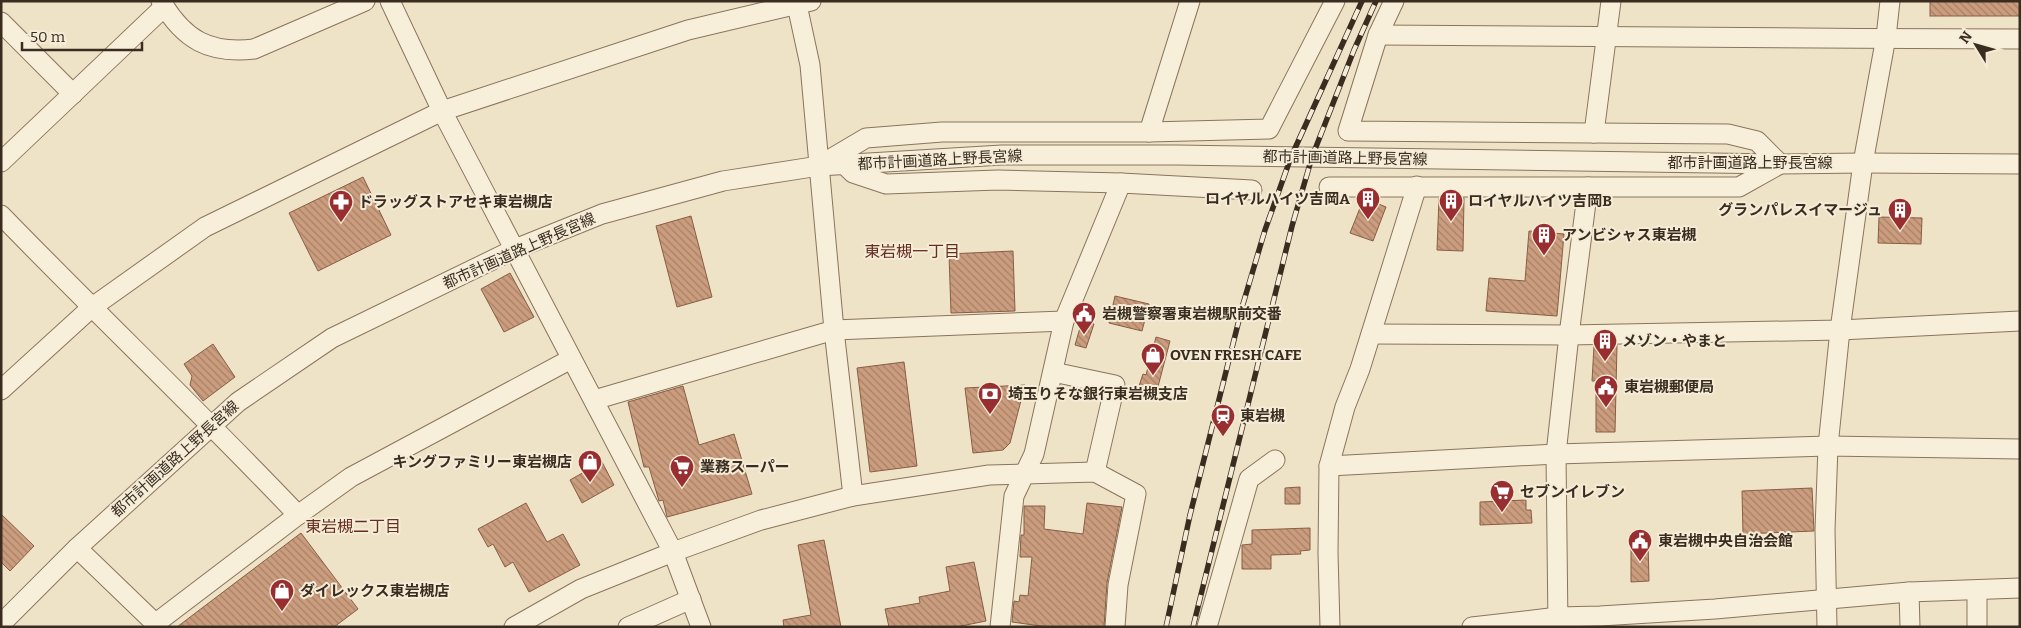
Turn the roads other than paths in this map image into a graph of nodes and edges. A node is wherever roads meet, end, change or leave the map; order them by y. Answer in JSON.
{"nodes":[{"id":1,"x":365,"y":1,"type":"edge"},
{"id":2,"x":390,"y":1,"type":"edge"},
{"id":3,"x":1190,"y":1,"type":"edge"},
{"id":4,"x":1336,"y":1,"type":"edge"},
{"id":5,"x":1394,"y":1,"type":"edge"},
{"id":6,"x":1611,"y":1,"type":"edge"},
{"id":7,"x":1890,"y":1,"type":"edge"},
{"id":8,"x":804,"y":3,"type":"edge"},
{"id":9,"x":162,"y":4,"type":"edge"},
{"id":10,"x":2,"y":24,"type":"edge"},
{"id":11,"x":1378,"y":35,"type":"junction"},
{"id":12,"x":1886,"y":37,"type":"junction"},
{"id":13,"x":1605,"y":38,"type":"junction"},
{"id":14,"x":2020,"y":39,"type":"edge"},
{"id":15,"x":73,"y":94,"type":"junction"},
{"id":16,"x":442,"y":111,"type":"junction"},
{"id":17,"x":1148,"y":132,"type":"junction"},
{"id":18,"x":1594,"y":133,"type":"junction"},
{"id":19,"x":1,"y":162,"type":"edge"},
{"id":20,"x":1863,"y":163,"type":"junction"},
{"id":21,"x":844,"y":164,"type":"junction"},
{"id":22,"x":1780,"y":164,"type":"junction"},
{"id":23,"x":2020,"y":164,"type":"edge"},
{"id":24,"x":819,"y":166,"type":"junction"},
{"id":25,"x":1121,"y":183,"type":"junction"},
{"id":26,"x":1418,"y":186,"type":"junction"},
{"id":27,"x":1588,"y":186,"type":"junction"},
{"id":28,"x":1329,"y":187,"type":"dead end"},
{"id":29,"x":1252,"y":190,"type":"dead end"},
{"id":30,"x":1,"y":215,"type":"edge"},
{"id":31,"x":515,"y":249,"type":"junction"},
{"id":32,"x":91,"y":308,"type":"junction"},
{"id":33,"x":1064,"y":321,"type":"junction"},
{"id":34,"x":2020,"y":321,"type":"edge"},
{"id":35,"x":834,"y":330,"type":"junction"},
{"id":36,"x":1840,"y":330,"type":"junction"},
{"id":37,"x":1371,"y":334,"type":"junction"},
{"id":38,"x":1569,"y":334,"type":"junction"},
{"id":39,"x":571,"y":359,"type":"junction"},
{"id":40,"x":1052,"y":372,"type":"junction"},
{"id":41,"x":1,"y":390,"type":"edge"},
{"id":42,"x":594,"y":400,"type":"junction"},
{"id":43,"x":213,"y":426,"type":"junction"},
{"id":44,"x":1828,"y":446,"type":"junction"},
{"id":45,"x":2020,"y":449,"type":"edge"},
{"id":46,"x":1556,"y":454,"type":"junction"},
{"id":47,"x":1275,"y":460,"type":"dead end"},
{"id":48,"x":1329,"y":466,"type":"junction"},
{"id":49,"x":1095,"y":472,"type":"junction"},
{"id":50,"x":1024,"y":474,"type":"junction"},
{"id":51,"x":853,"y":496,"type":"junction"},
{"id":52,"x":298,"y":515,"type":"junction"},
{"id":53,"x":78,"y":548,"type":"junction"},
{"id":54,"x":673,"y":552,"type":"junction"},
{"id":55,"x":2020,"y":588,"type":"edge"},
{"id":56,"x":1976,"y":590,"type":"junction"},
{"id":57,"x":1909,"y":592,"type":"junction"},
{"id":58,"x":691,"y":599,"type":"junction"},
{"id":59,"x":1827,"y":600,"type":"junction"},
{"id":60,"x":1662,"y":619,"type":"edge"},
{"id":61,"x":1558,"y":622,"type":"edge"},
{"id":62,"x":1,"y":624,"type":"edge"},
{"id":63,"x":157,"y":625,"type":"edge"},
{"id":64,"x":514,"y":627,"type":"edge"},
{"id":65,"x":628,"y":627,"type":"edge"},
{"id":66,"x":701,"y":627,"type":"edge"},
{"id":67,"x":1000,"y":627,"type":"edge"},
{"id":68,"x":1115,"y":627,"type":"edge"},
{"id":69,"x":1207,"y":627,"type":"edge"},
{"id":70,"x":1330,"y":627,"type":"edge"},
{"id":71,"x":1472,"y":627,"type":"edge"},
{"id":72,"x":1827,"y":627,"type":"edge"},
{"id":73,"x":1910,"y":627,"type":"edge"},
{"id":74,"x":1977,"y":627,"type":"edge"}],
"edges":[{"from":1,"to":9,"type":"street"},
{"from":2,"to":16,"type":"street"},
{"from":3,"to":17,"type":"street"},
{"from":4,"to":17,"type":"street"},
{"from":5,"to":11,"type":"street"},
{"from":6,"to":13,"type":"street"},
{"from":7,"to":12,"type":"street"},
{"from":8,"to":16,"type":"street"},
{"from":8,"to":24,"type":"street"},
{"from":9,"to":15,"type":"street"},
{"from":10,"to":15,"type":"street"},
{"from":11,"to":13,"type":"street"},
{"from":11,"to":18,"type":"street"},
{"from":12,"to":13,"type":"street"},
{"from":12,"to":14,"type":"street"},
{"from":12,"to":20,"type":"street"},
{"from":13,"to":18,"type":"street"},
{"from":15,"to":19,"type":"street"},
{"from":16,"to":31,"type":"street"},
{"from":16,"to":32,"type":"street"},
{"from":17,"to":24,"type":"street"},
{"from":18,"to":22,"type":"street"},
{"from":20,"to":22,"type":"street","name":"都市計画道路上野長宮線"},
{"from":20,"to":23,"type":"street","name":"都市計画道路上野長宮線"},
{"from":20,"to":36,"type":"street"},
{"from":21,"to":22,"type":"street","name":"都市計画道路上野長宮線"},
{"from":21,"to":24,"type":"street","name":"都市計画道路上野長宮線"},
{"from":21,"to":25,"type":"street"},
{"from":22,"to":27,"type":"street"},
{"from":24,"to":31,"type":"street","name":"都市計画道路上野長宮線"},
{"from":24,"to":35,"type":"street"},
{"from":25,"to":29,"type":"street"},
{"from":25,"to":33,"type":"street"},
{"from":26,"to":27,"type":"street"},
{"from":26,"to":28,"type":"street"},
{"from":26,"to":37,"type":"street"},
{"from":27,"to":38,"type":"street"},
{"from":30,"to":32,"type":"street"},
{"from":31,"to":39,"type":"street"},
{"from":31,"to":43,"type":"street","name":"都市計画道路上野長宮線"},
{"from":32,"to":41,"type":"street"},
{"from":32,"to":43,"type":"street"},
{"from":33,"to":35,"type":"street"},
{"from":33,"to":40,"type":"street"},
{"from":34,"to":36,"type":"street"},
{"from":35,"to":42,"type":"street"},
{"from":35,"to":51,"type":"street"},
{"from":36,"to":38,"type":"street"},
{"from":36,"to":44,"type":"street"},
{"from":37,"to":38,"type":"street"},
{"from":37,"to":48,"type":"street"},
{"from":38,"to":46,"type":"street"},
{"from":39,"to":42,"type":"street"},
{"from":39,"to":52,"type":"street"},
{"from":40,"to":49,"type":"street"},
{"from":40,"to":50,"type":"street"},
{"from":42,"to":54,"type":"street"},
{"from":43,"to":52,"type":"street"},
{"from":43,"to":53,"type":"street","name":"都市計画道路上野長宮線"},
{"from":44,"to":45,"type":"street"},
{"from":44,"to":46,"type":"street"},
{"from":44,"to":59,"type":"street"},
{"from":46,"to":48,"type":"street"},
{"from":46,"to":61,"type":"street"},
{"from":47,"to":69,"type":"street"},
{"from":48,"to":70,"type":"street"},
{"from":49,"to":50,"type":"street"},
{"from":49,"to":68,"type":"street"},
{"from":50,"to":51,"type":"street"},
{"from":50,"to":67,"type":"street"},
{"from":51,"to":54,"type":"street"},
{"from":52,"to":63,"type":"street"},
{"from":53,"to":62,"type":"street","name":"都市計画道路上野長宮線"},
{"from":53,"to":63,"type":"street"},
{"from":54,"to":58,"type":"street"},
{"from":54,"to":64,"type":"street"},
{"from":55,"to":56,"type":"street"},
{"from":56,"to":57,"type":"street"},
{"from":56,"to":74,"type":"street"},
{"from":57,"to":59,"type":"street"},
{"from":57,"to":73,"type":"street"},
{"from":58,"to":65,"type":"street"},
{"from":58,"to":66,"type":"street"},
{"from":59,"to":60,"type":"street"},
{"from":59,"to":72,"type":"street"},
{"from":60,"to":61,"type":"street"},
{"from":61,"to":71,"type":"street"}]}
